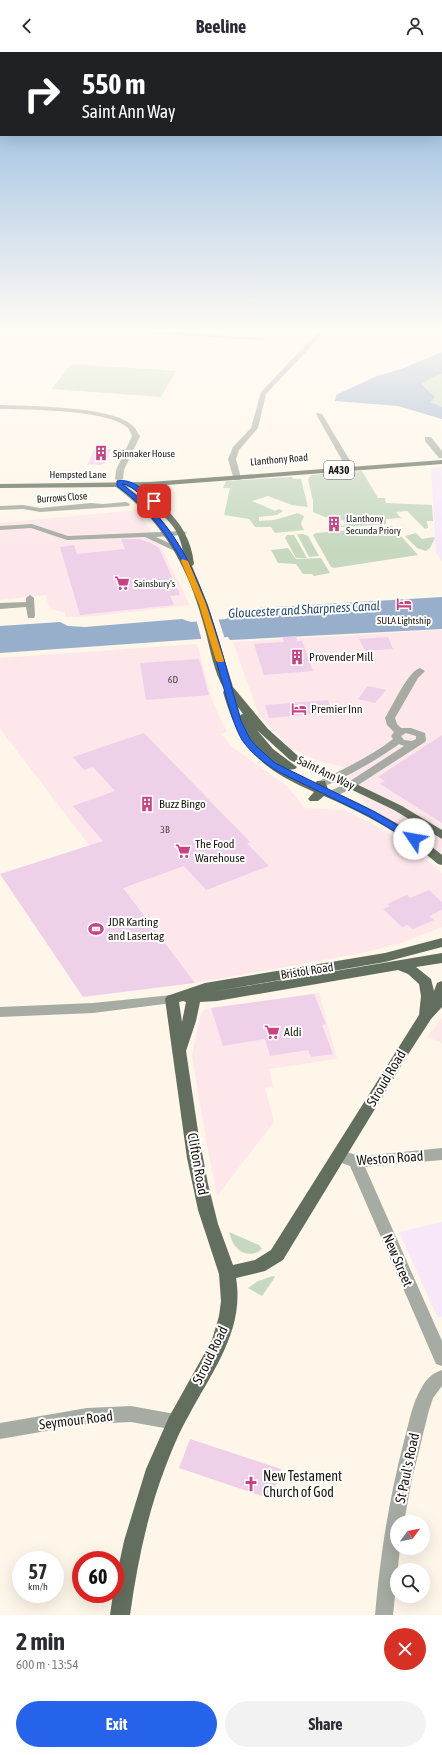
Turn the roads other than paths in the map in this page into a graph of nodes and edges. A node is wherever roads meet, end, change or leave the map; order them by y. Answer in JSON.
{"nodes":[{"id":1,"x":260,"y":403,"type":"edge"},
{"id":2,"x":0,"y":406,"type":"edge"},
{"id":3,"x":319,"y":414,"type":"dead end"},
{"id":4,"x":428,"y":439,"type":"dead end"},
{"id":5,"x":442,"y":457,"type":"edge"},
{"id":6,"x":442,"y":462,"type":"edge"},
{"id":7,"x":350,"y":467,"type":"junction"},
{"id":8,"x":236,"y":476,"type":"junction"},
{"id":9,"x":123,"y":482,"type":"junction"},
{"id":10,"x":176,"y":482,"type":"junction"},
{"id":11,"x":29,"y":485,"type":"junction"},
{"id":12,"x":0,"y":486,"type":"edge"},
{"id":13,"x":154,"y":501,"type":"junction"},
{"id":14,"x":126,"y":504,"type":"dead end"},
{"id":15,"x":0,"y":508,"type":"edge"},
{"id":16,"x":0,"y":528,"type":"edge"},
{"id":17,"x":180,"y":530,"type":"junction"},
{"id":18,"x":166,"y":531,"type":"junction"},
{"id":19,"x":60,"y":535,"type":"junction"},
{"id":20,"x":141,"y":535,"type":"junction"},
{"id":21,"x":179,"y":551,"type":"junction"},
{"id":22,"x":189,"y":567,"type":"junction"},
{"id":23,"x":0,"y":606,"type":"edge"},
{"id":24,"x":31,"y":616,"type":"dead end"},
{"id":25,"x":420,"y":671,"type":"dead end"},
{"id":26,"x":229,"y":688,"type":"junction"},
{"id":27,"x":236,"y":697,"type":"junction"},
{"id":28,"x":399,"y":736,"type":"junction"},
{"id":29,"x":413,"y":744,"type":"junction"},
{"id":30,"x":343,"y":781,"type":"junction"},
{"id":31,"x":322,"y":789,"type":"junction"},
{"id":32,"x":314,"y":799,"type":"dead end"},
{"id":33,"x":442,"y":835,"type":"edge"},
{"id":34,"x":442,"y":853,"type":"edge"},
{"id":35,"x":442,"y":861,"type":"edge"},
{"id":36,"x":442,"y":938,"type":"edge"},
{"id":37,"x":442,"y":942,"type":"edge"},
{"id":38,"x":442,"y":949,"type":"edge"},
{"id":39,"x":408,"y":957,"type":"junction"},
{"id":40,"x":442,"y":958,"type":"edge"},
{"id":41,"x":442,"y":986,"type":"edge"},
{"id":42,"x":192,"y":995,"type":"junction"},
{"id":43,"x":172,"y":999,"type":"junction"},
{"id":44,"x":0,"y":1012,"type":"edge"},
{"id":45,"x":426,"y":1015,"type":"junction"},
{"id":46,"x":179,"y":1052,"type":"junction"},
{"id":47,"x":442,"y":1154,"type":"edge"},
{"id":48,"x":339,"y":1156,"type":"junction"},
{"id":49,"x":355,"y":1162,"type":"junction"},
{"id":50,"x":228,"y":1272,"type":"junction"},
{"id":51,"x":442,"y":1359,"type":"edge"},
{"id":52,"x":442,"y":1376,"type":"edge"},
{"id":53,"x":175,"y":1422,"type":"junction"},
{"id":54,"x":0,"y":1431,"type":"edge"},
{"id":55,"x":120,"y":1615,"type":"edge"},
{"id":56,"x":384,"y":1615,"type":"edge"}],
"edges":[{"from":1,"to":8,"type":"street"},
{"from":2,"to":9,"type":"street"},
{"from":3,"to":7,"type":"street"},
{"from":4,"to":5,"type":"street"},
{"from":5,"to":7,"type":"main road","name":"Llanthony Road"},
{"from":6,"to":7,"type":"main road","name":"Llanthony Road","number":"A430"},
{"from":7,"to":8,"type":"main road","name":"Llanthony Road","number":"A430"},
{"from":8,"to":9,"type":"main road","name":"Llanthony Road"},
{"from":8,"to":10,"type":"main road","name":"Llanthony Road","number":"A430"},
{"from":9,"to":10,"type":"main road","name":"Hempsted Lane","number":"A430"},
{"from":9,"to":11,"type":"main road","name":"Hempsted Lane","number":"A430"},
{"from":9,"to":11,"type":"main road","name":"Hempsted Lane"},
{"from":9,"to":13,"type":"main road","name":"Saint Ann Way"},
{"from":9,"to":18,"type":"main road","name":"Saint Ann Way"},
{"from":10,"to":13,"type":"main road","number":"A430"},
{"from":11,"to":12,"type":"main road","name":"Hempsted Lane","number":"A430"},
{"from":13,"to":17,"type":"main road","name":"Saint Ann Way"},
{"from":14,"to":15,"type":"street","name":"Burrows Close"},
{"from":16,"to":19,"type":"street"},
{"from":17,"to":18,"type":"street"},
{"from":17,"to":22,"type":"main road","name":"Saint Ann Way"},
{"from":18,"to":19,"type":"street"},
{"from":18,"to":20,"type":"street"},
{"from":18,"to":21,"type":"main road","name":"Saint Ann Way"},
{"from":19,"to":20,"type":"street"},
{"from":20,"to":21,"type":"street"},
{"from":21,"to":22,"type":"main road","name":"Saint Ann Way"},
{"from":22,"to":26,"type":"main road","name":"Saint Ann Way"},
{"from":23,"to":24,"type":"street"},
{"from":25,"to":28,"type":"street"},
{"from":26,"to":27,"type":"main road","name":"Saint Ann Way"},
{"from":26,"to":31,"type":"main road","name":"Saint Ann Way"},
{"from":27,"to":30,"type":"main road","name":"Saint Ann Way"},
{"from":27,"to":31,"type":"main road"},
{"from":28,"to":29,"type":"street"},
{"from":28,"to":29,"type":"street"},
{"from":28,"to":30,"type":"street"},
{"from":29,"to":30,"type":"street"},
{"from":30,"to":31,"type":"street"},
{"from":30,"to":31,"type":"street"},
{"from":30,"to":33,"type":"main road","name":"Saint Ann Way"},
{"from":30,"to":34,"type":"main road"},
{"from":31,"to":32,"type":"main road"},
{"from":31,"to":35,"type":"main road","name":"Saint Ann Way"},
{"from":36,"to":39,"type":"main road"},
{"from":37,"to":39,"type":"main road","name":"Bristol Road"},
{"from":38,"to":39,"type":"main road"},
{"from":39,"to":40,"type":"main road","name":"Bristol Road"},
{"from":39,"to":42,"type":"main road","name":"Bristol Road"},
{"from":39,"to":45,"type":"main road","name":"Stroud Road"},
{"from":41,"to":45,"type":"main road","name":"Stroud Road"},
{"from":42,"to":43,"type":"main road","name":"Bristol Road"},
{"from":42,"to":46,"type":"main road","name":"Clifton Road"},
{"from":43,"to":44,"type":"street","name":"Bristol Road"},
{"from":43,"to":46,"type":"main road","name":"Clifton Road"},
{"from":45,"to":48,"type":"main road","name":"Stroud Road"},
{"from":46,"to":50,"type":"main road","name":"Clifton Road"},
{"from":47,"to":49,"type":"street","name":"Weston Road"},
{"from":48,"to":49,"type":"street","name":"Weston Road"},
{"from":48,"to":50,"type":"main road","name":"Stroud Road"},
{"from":49,"to":51,"type":"street","name":"New Street"},
{"from":50,"to":53,"type":"main road","name":"Stroud Road"},
{"from":52,"to":56,"type":"street","name":"St Paul's Road"},
{"from":53,"to":54,"type":"street","name":"Seymour Road"},
{"from":53,"to":55,"type":"main road","name":"Stroud Road"}]}
